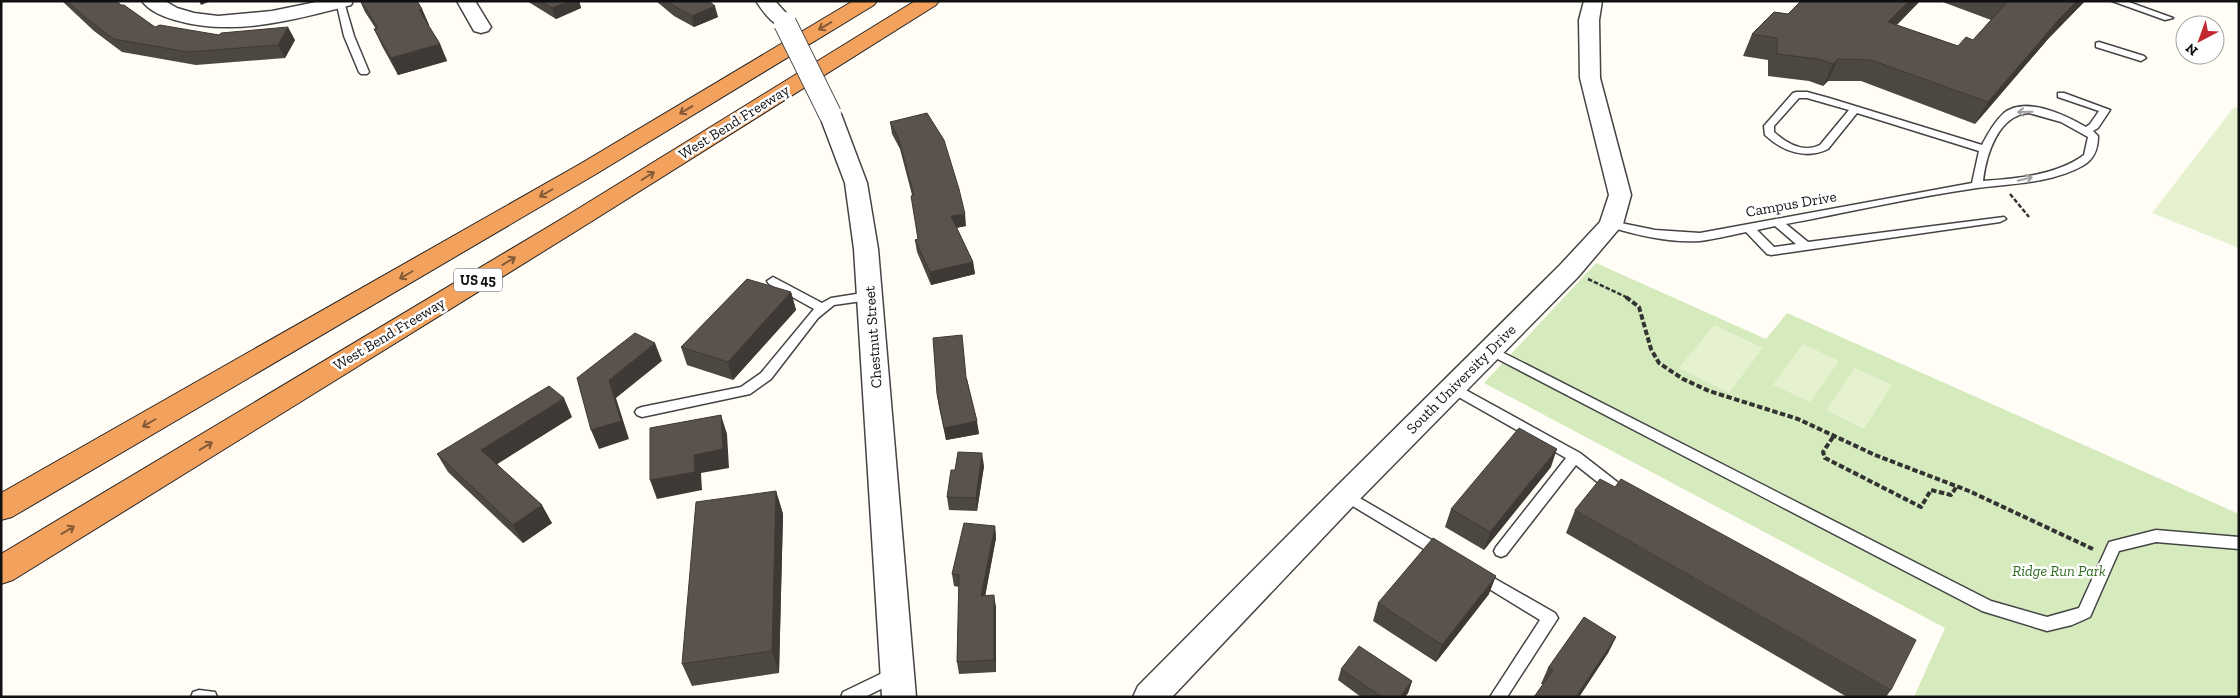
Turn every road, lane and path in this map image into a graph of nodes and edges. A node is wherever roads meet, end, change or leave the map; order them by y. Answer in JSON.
{"nodes":[{"id":1,"x":151,"y":1,"type":"edge"},
{"id":2,"x":466,"y":1,"type":"edge"},
{"id":3,"x":765,"y":1,"type":"edge"},
{"id":4,"x":867,"y":1,"type":"edge"},
{"id":5,"x":929,"y":1,"type":"edge"},
{"id":6,"x":1593,"y":1,"type":"edge"},
{"id":7,"x":2116,"y":1,"type":"edge"},
{"id":8,"x":342,"y":2,"type":"edge"},
{"id":9,"x":2168,"y":18,"type":"dead end"},
{"id":10,"x":480,"y":27,"type":"dead end"},
{"id":11,"x":2100,"y":44,"type":"dead end"},
{"id":12,"x":2140,"y":58,"type":"dead end"},
{"id":13,"x":364,"y":72,"type":"dead end"},
{"id":14,"x":2061,"y":95,"type":"dead end"},
{"id":15,"x":1854,"y":110,"type":"junction"},
{"id":16,"x":2086,"y":131,"type":"junction"},
{"id":17,"x":1984,"y":149,"type":"junction"},
{"id":18,"x":1977,"y":185,"type":"junction"},
{"id":19,"x":2000,"y":219,"type":"dead end"},
{"id":20,"x":1777,"y":222,"type":"junction"},
{"id":21,"x":1611,"y":224,"type":"junction"},
{"id":22,"x":1748,"y":227,"type":"junction"},
{"id":23,"x":1804,"y":246,"type":"junction"},
{"id":24,"x":1570,"y":271,"type":"junction"},
{"id":25,"x":773,"y":281,"type":"dead end"},
{"id":26,"x":869,"y":296,"type":"junction"},
{"id":27,"x":822,"y":310,"type":"junction"},
{"id":28,"x":1490,"y":350,"type":"junction"},
{"id":29,"x":1453,"y":388,"type":"junction"},
{"id":30,"x":642,"y":412,"type":"dead end"},
{"id":31,"x":1833,"y":437,"type":"junction"},
{"id":32,"x":1575,"y":457,"type":"junction"},
{"id":33,"x":1956,"y":486,"type":"junction"},
{"id":34,"x":1346,"y":495,"type":"junction"},
{"id":35,"x":1630,"y":498,"type":"edge"},
{"id":36,"x":9,"y":503,"type":"edge"},
{"id":37,"x":2239,"y":543,"type":"edge"},
{"id":38,"x":1501,"y":551,"type":"dead end"},
{"id":39,"x":2109,"y":557,"type":"junction"},
{"id":40,"x":9,"y":566,"type":"edge"},
{"id":41,"x":898,"y":685,"type":"edge"},
{"id":42,"x":199,"y":697,"type":"edge"},
{"id":43,"x":209,"y":697,"type":"edge"},
{"id":44,"x":849,"y":697,"type":"edge"},
{"id":45,"x":1150,"y":697,"type":"edge"},
{"id":46,"x":1498,"y":697,"type":"edge"}],
"edges":[{"from":1,"to":8,"type":"street"},
{"from":2,"to":10,"type":"street"},
{"from":3,"to":26,"type":"street","name":"Chestnut Street","bridge":true},
{"from":4,"to":36,"type":"highway","number":"US 45","one_way":true},
{"from":40,"to":5,"type":"highway","name":"West Bend Freeway","number":"US 45","one_way":true},
{"from":6,"to":21,"type":"street","name":"South University Drive"},
{"from":7,"to":9,"type":"lane"},
{"from":8,"to":13,"type":"lane"},
{"from":11,"to":12,"type":"lane"},
{"from":14,"to":16,"type":"lane"},
{"from":15,"to":15,"type":"lane"},
{"from":15,"to":17,"type":"lane"},
{"from":16,"to":17,"type":"lane","one_way":true},
{"from":18,"to":16,"type":"lane","name":"Campus Drive","one_way":true},
{"from":17,"to":18,"type":"lane"},
{"from":18,"to":20,"type":"lane","name":"Campus Drive"},
{"from":19,"to":23,"type":"lane"},
{"from":20,"to":22,"type":"lane","name":"Campus Drive"},
{"from":20,"to":23,"type":"lane"},
{"from":21,"to":22,"type":"lane","name":"Campus Drive"},
{"from":21,"to":24,"type":"street","name":"South University Drive"},
{"from":22,"to":23,"type":"lane"},
{"from":24,"to":28,"type":"street","name":"South University Drive"},
{"from":24,"to":31,"type":"path"},
{"from":25,"to":27,"type":"lane"},
{"from":26,"to":27,"type":"lane"},
{"from":26,"to":41,"type":"street","name":"Chestnut Street"},
{"from":27,"to":30,"type":"lane"},
{"from":28,"to":29,"type":"street","name":"South University Drive"},
{"from":28,"to":39,"type":"lane"},
{"from":29,"to":32,"type":"lane"},
{"from":29,"to":34,"type":"street","name":"South University Drive"},
{"from":31,"to":33,"type":"path"},
{"from":31,"to":33,"type":"path"},
{"from":32,"to":35,"type":"lane"},
{"from":32,"to":38,"type":"lane"},
{"from":33,"to":39,"type":"path"},
{"from":34,"to":45,"type":"street","name":"South University Drive"},
{"from":34,"to":46,"type":"lane"},
{"from":37,"to":39,"type":"lane"},
{"from":41,"to":44,"type":"lane"},
{"from":42,"to":43,"type":"lane"}]}
